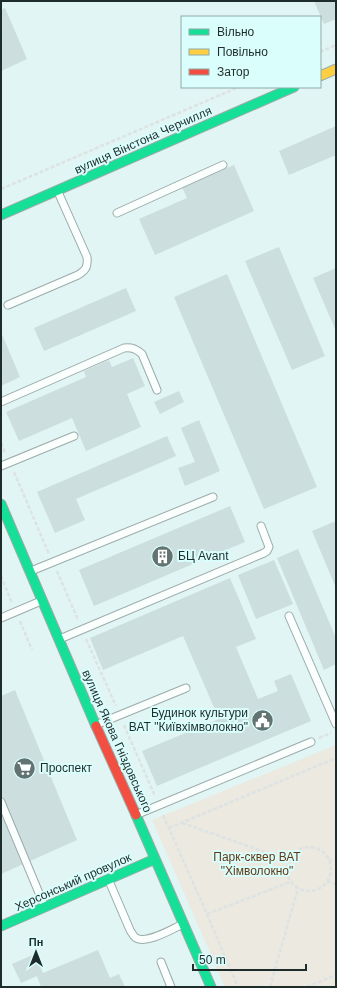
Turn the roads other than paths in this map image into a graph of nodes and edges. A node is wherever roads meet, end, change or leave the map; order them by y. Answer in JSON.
{"nodes":[{"id":1,"x":336,"y":69,"type":"edge"},
{"id":2,"x":321,"y":76,"type":"edge"},
{"id":3,"x":292,"y":88,"type":"edge"},
{"id":4,"x":223,"y":165,"type":"dead end"},
{"id":5,"x":58,"y":190,"type":"junction"},
{"id":6,"x":117,"y":213,"type":"dead end"},
{"id":7,"x":1,"y":215,"type":"edge"},
{"id":8,"x":8,"y":305,"type":"dead end"},
{"id":9,"x":157,"y":390,"type":"dead end"},
{"id":10,"x":1,"y":402,"type":"edge"},
{"id":11,"x":74,"y":436,"type":"dead end"},
{"id":12,"x":1,"y":466,"type":"edge"},
{"id":13,"x":213,"y":497,"type":"dead end"},
{"id":14,"x":1,"y":504,"type":"edge"},
{"id":15,"x":261,"y":526,"type":"dead end"},
{"id":16,"x":30,"y":572,"type":"junction"},
{"id":17,"x":43,"y":600,"type":"junction"},
{"id":18,"x":288,"y":616,"type":"dead end"},
{"id":19,"x":1,"y":618,"type":"edge"},
{"id":20,"x":59,"y":639,"type":"junction"},
{"id":21,"x":186,"y":688,"type":"dead end"},
{"id":22,"x":336,"y":724,"type":"edge"},
{"id":23,"x":96,"y":725,"type":"junction"},
{"id":24,"x":311,"y":742,"type":"road end"},
{"id":25,"x":1,"y":802,"type":"edge"},
{"id":26,"x":136,"y":815,"type":"junction"},
{"id":27,"x":155,"y":859,"type":"junction"},
{"id":28,"x":108,"y":879,"type":"junction"},
{"id":29,"x":45,"y":907,"type":"junction"},
{"id":30,"x":184,"y":924,"type":"junction"},
{"id":31,"x":1,"y":926,"type":"edge"},
{"id":32,"x":160,"y":962,"type":"dead end"},
{"id":33,"x":171,"y":987,"type":"edge"},
{"id":34,"x":211,"y":987,"type":"edge"}],
"edges":[{"from":1,"to":2,"type":"street"},
{"from":3,"to":5,"type":"street","name":"вулиця Вінстона Черчилля"},
{"from":4,"to":6,"type":"lane"},
{"from":5,"to":7,"type":"street","name":"вулиця Вінстона Черчилля"},
{"from":5,"to":8,"type":"lane"},
{"from":9,"to":10,"type":"lane"},
{"from":11,"to":12,"type":"lane"},
{"from":13,"to":16,"type":"lane"},
{"from":14,"to":16,"type":"street","name":"вулиця Якова Гніздовського"},
{"from":15,"to":20,"type":"lane"},
{"from":16,"to":17,"type":"street","name":"вулиця Якова Гніздовського"},
{"from":17,"to":19,"type":"lane"},
{"from":17,"to":20,"type":"street","name":"вулиця Якова Гніздовського"},
{"from":18,"to":22,"type":"lane"},
{"from":20,"to":23,"type":"street","name":"вулиця Якова Гніздовського"},
{"from":21,"to":23,"type":"lane"},
{"from":23,"to":26,"type":"street","name":"вулиця Якова Гніздовського"},
{"from":24,"to":26,"type":"lane"},
{"from":25,"to":29,"type":"lane"},
{"from":26,"to":27,"type":"street","name":"вулиця Якова Гніздовського"},
{"from":27,"to":28,"type":"street","name":"Херсонський провулок"},
{"from":27,"to":30,"type":"street","name":"вулиця Якова Гніздовського"},
{"from":28,"to":29,"type":"street","name":"Херсонський провулок"},
{"from":28,"to":30,"type":"lane"},
{"from":29,"to":31,"type":"street","name":"Херсонський провулок"},
{"from":30,"to":34,"type":"street","name":"вулиця Якова Гніздовського"},
{"from":32,"to":33,"type":"lane"}]}
